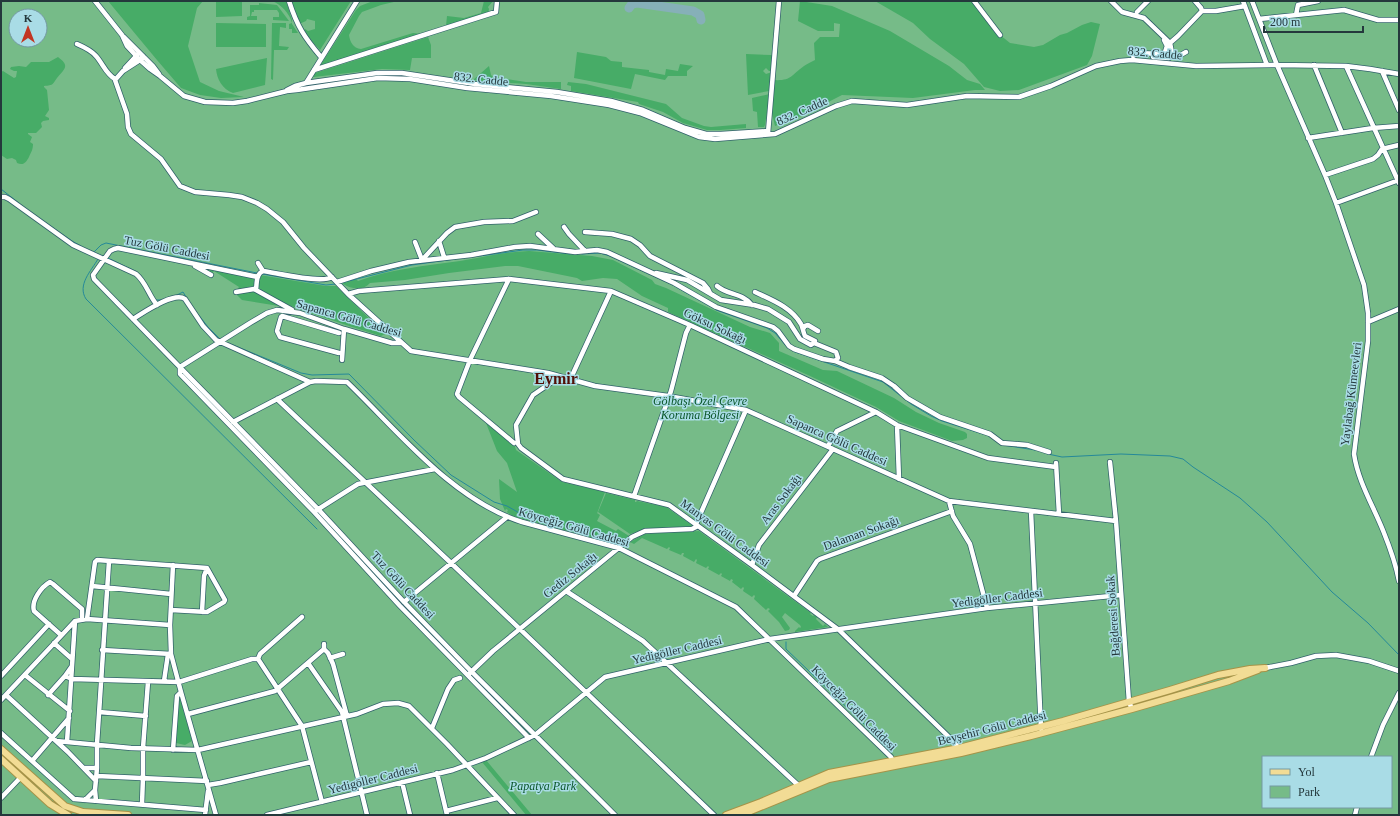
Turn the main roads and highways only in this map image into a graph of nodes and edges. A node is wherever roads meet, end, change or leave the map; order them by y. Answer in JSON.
{"nodes":[{"id":1,"x":1041,"y":730,"type":"junction"},
{"id":2,"x":1,"y":749,"type":"edge"},
{"id":3,"x":1,"y":759,"type":"edge"},
{"id":4,"x":894,"y":764,"type":"junction"},
{"id":5,"x":68,"y":815,"type":"edge"},
{"id":6,"x":128,"y":815,"type":"edge"},
{"id":7,"x":726,"y":815,"type":"edge"},
{"id":8,"x":741,"y":815,"type":"edge"}],
"edges":[{"from":1,"to":1,"type":"main road","name":"Beyşehir Gölü Caddesi"},
{"from":1,"to":4,"type":"main road","name":"Beyşehir Gölü Caddesi"},
{"from":2,"to":6,"type":"main road"},
{"from":3,"to":5,"type":"main road"},
{"from":4,"to":7,"type":"main road","name":"Beyşehir Gölü Caddesi"},
{"from":4,"to":8,"type":"main road"}]}
